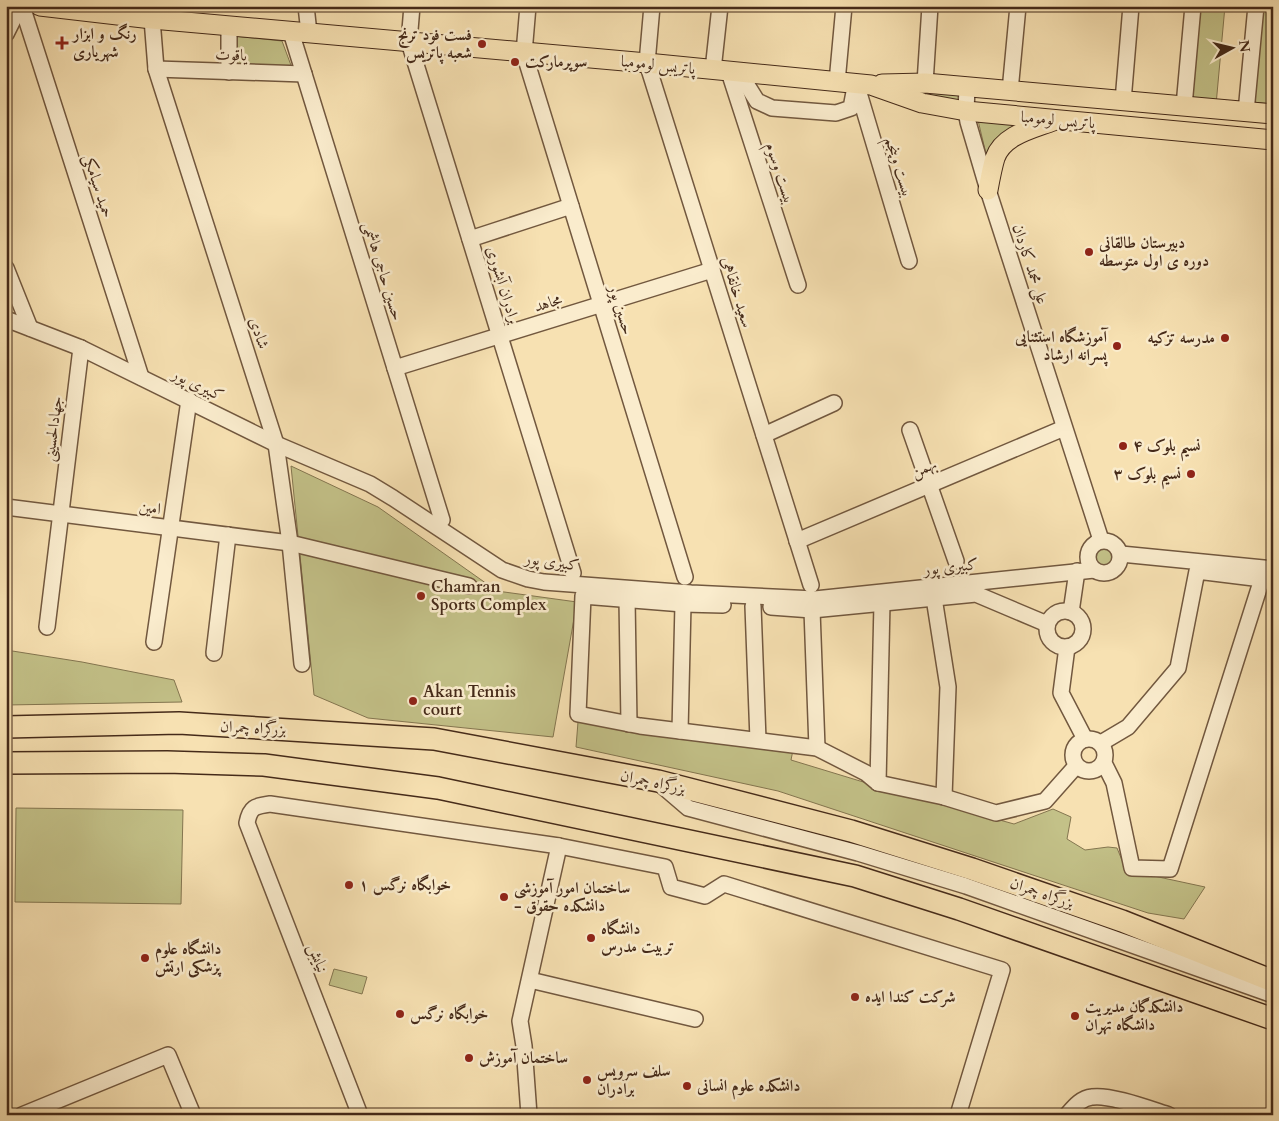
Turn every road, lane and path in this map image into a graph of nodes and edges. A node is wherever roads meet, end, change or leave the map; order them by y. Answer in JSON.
{"nodes":[{"id":1,"x":21,"y":6,"type":"edge"},
{"id":2,"x":40,"y":6,"type":"edge"},
{"id":3,"x":306,"y":6,"type":"edge"},
{"id":4,"x":412,"y":6,"type":"edge"},
{"id":5,"x":528,"y":6,"type":"edge"},
{"id":6,"x":652,"y":6,"type":"edge"},
{"id":7,"x":720,"y":6,"type":"edge"},
{"id":8,"x":844,"y":6,"type":"edge"},
{"id":9,"x":930,"y":6,"type":"edge"},
{"id":10,"x":1018,"y":6,"type":"edge"},
{"id":11,"x":1131,"y":6,"type":"edge"},
{"id":12,"x":1193,"y":6,"type":"edge"},
{"id":13,"x":1256,"y":6,"type":"edge"},
{"id":14,"x":152,"y":19,"type":"junction"},
{"id":15,"x":229,"y":26,"type":"junction"},
{"id":16,"x":300,"y":33,"type":"junction"},
{"id":17,"x":6,"y":34,"type":"edge"},
{"id":18,"x":409,"y":42,"type":"junction"},
{"id":19,"x":524,"y":53,"type":"junction"},
{"id":20,"x":647,"y":63,"type":"junction"},
{"id":21,"x":156,"y":69,"type":"junction"},
{"id":22,"x":721,"y":71,"type":"junction"},
{"id":23,"x":229,"y":72,"type":"junction"},
{"id":24,"x":304,"y":74,"type":"junction"},
{"id":25,"x":837,"y":82,"type":"junction"},
{"id":26,"x":924,"y":83,"type":"junction"},
{"id":27,"x":863,"y":84,"type":"junction"},
{"id":28,"x":967,"y":87,"type":"junction"},
{"id":29,"x":1010,"y":91,"type":"junction"},
{"id":30,"x":1123,"y":101,"type":"junction"},
{"id":31,"x":1161,"y":104,"type":"junction"},
{"id":32,"x":1184,"y":106,"type":"junction"},
{"id":33,"x":966,"y":111,"type":"junction"},
{"id":34,"x":1246,"y":112,"type":"junction"},
{"id":35,"x":1273,"y":114,"type":"edge"},
{"id":36,"x":1057,"y":120,"type":"junction"},
{"id":37,"x":1158,"y":129,"type":"junction"},
{"id":38,"x":1273,"y":140,"type":"edge"},
{"id":39,"x":988,"y":190,"type":"junction"},
{"id":40,"x":571,"y":206,"type":"junction"},
{"id":41,"x":470,"y":239,"type":"junction"},
{"id":42,"x":909,"y":261,"type":"dead end"},
{"id":43,"x":6,"y":268,"type":"edge"},
{"id":44,"x":712,"y":270,"type":"junction"},
{"id":45,"x":798,"y":284,"type":"dead end"},
{"id":46,"x":601,"y":304,"type":"junction"},
{"id":47,"x":6,"y":319,"type":"edge"},
{"id":48,"x":30,"y":328,"type":"junction"},
{"id":49,"x":500,"y":336,"type":"junction"},
{"id":50,"x":81,"y":348,"type":"junction"},
{"id":51,"x":395,"y":368,"type":"junction"},
{"id":52,"x":142,"y":377,"type":"junction"},
{"id":53,"x":189,"y":400,"type":"junction"},
{"id":54,"x":834,"y":403,"type":"dead end"},
{"id":55,"x":1064,"y":428,"type":"junction"},
{"id":56,"x":910,"y":430,"type":"dead end"},
{"id":57,"x":764,"y":435,"type":"junction"},
{"id":58,"x":276,"y":444,"type":"junction"},
{"id":59,"x":930,"y":484,"type":"junction"},
{"id":60,"x":6,"y":507,"type":"edge"},
{"id":61,"x":60,"y":514,"type":"junction"},
{"id":62,"x":442,"y":520,"type":"dead end"},
{"id":63,"x":171,"y":528,"type":"junction"},
{"id":64,"x":228,"y":535,"type":"junction"},
{"id":65,"x":1101,"y":540,"type":"junction"},
{"id":66,"x":797,"y":541,"type":"junction"},
{"id":67,"x":290,"y":543,"type":"junction"},
{"id":68,"x":1121,"y":554,"type":"junction"},
{"id":69,"x":956,"y":561,"type":"dead end"},
{"id":70,"x":1273,"y":569,"type":"edge"},
{"id":71,"x":1094,"y":570,"type":"junction"},
{"id":72,"x":1078,"y":571,"type":"junction"},
{"id":73,"x":574,"y":572,"type":"dead end"},
{"id":74,"x":685,"y":577,"type":"dead end"},
{"id":75,"x":811,"y":585,"type":"dead end"},
{"id":76,"x":469,"y":586,"type":"dead end"},
{"id":77,"x":627,"y":598,"type":"junction"},
{"id":78,"x":934,"y":598,"type":"junction"},
{"id":79,"x":882,"y":603,"type":"junction"},
{"id":80,"x":682,"y":604,"type":"junction"},
{"id":81,"x":753,"y":606,"type":"junction"},
{"id":82,"x":812,"y":610,"type":"junction"},
{"id":83,"x":1071,"y":612,"type":"junction"},
{"id":84,"x":1047,"y":624,"type":"junction"},
{"id":85,"x":46,"y":627,"type":"dead end"},
{"id":86,"x":154,"y":642,"type":"dead end"},
{"id":87,"x":1067,"y":647,"type":"junction"},
{"id":88,"x":214,"y":653,"type":"dead end"},
{"id":89,"x":302,"y":664,"type":"dead end"},
{"id":90,"x":629,"y":724,"type":"junction"},
{"id":91,"x":6,"y":728,"type":"edge"},
{"id":92,"x":680,"y":731,"type":"junction"},
{"id":93,"x":1085,"y":739,"type":"junction"},
{"id":94,"x":758,"y":740,"type":"junction"},
{"id":95,"x":1101,"y":743,"type":"junction"},
{"id":96,"x":818,"y":748,"type":"junction"},
{"id":97,"x":37,"y":762,"type":"junction"},
{"id":98,"x":6,"y":763,"type":"edge"},
{"id":99,"x":1104,"y":763,"type":"junction"},
{"id":100,"x":1076,"y":766,"type":"junction"},
{"id":101,"x":6,"y":773,"type":"edge"},
{"id":102,"x":658,"y":781,"type":"junction"},
{"id":103,"x":878,"y":783,"type":"junction"},
{"id":104,"x":944,"y":797,"type":"junction"},
{"id":105,"x":559,"y":846,"type":"junction"},
{"id":106,"x":530,"y":980,"type":"junction"},
{"id":107,"x":1273,"y":981,"type":"edge"},
{"id":108,"x":1273,"y":995,"type":"edge"},
{"id":109,"x":695,"y":1019,"type":"dead end"},
{"id":110,"x":1273,"y":1019,"type":"edge"},
{"id":111,"x":22,"y":1115,"type":"edge"},
{"id":112,"x":193,"y":1115,"type":"edge"},
{"id":113,"x":360,"y":1115,"type":"edge"},
{"id":114,"x":528,"y":1115,"type":"edge"},
{"id":115,"x":958,"y":1115,"type":"edge"},
{"id":116,"x":1067,"y":1115,"type":"edge"},
{"id":117,"x":1169,"y":1115,"type":"edge"}],
"edges":[{"from":1,"to":17,"type":"street"},
{"from":1,"to":52,"type":"street","name":"حمید سیامکی"},
{"from":2,"to":14,"type":"main road","name":"پاتریس لومومبا"},
{"from":3,"to":16,"type":"street","name":"حسین حاجی هاشمی"},
{"from":4,"to":18,"type":"street","name":"برادران آبشوری"},
{"from":5,"to":19,"type":"street"},
{"from":6,"to":20,"type":"street","name":"سعید خانقاهی"},
{"from":7,"to":22,"type":"street","name":"بیست وسوم"},
{"from":8,"to":25,"type":"street"},
{"from":9,"to":26,"type":"street"},
{"from":10,"to":29,"type":"street"},
{"from":11,"to":30,"type":"street"},
{"from":12,"to":32,"type":"street"},
{"from":13,"to":34,"type":"street"},
{"from":14,"to":15,"type":"main road","name":"پاتریس لومومبا"},
{"from":14,"to":21,"type":"street","name":"شادی"},
{"from":15,"to":16,"type":"main road","name":"پاتریس لومومبا"},
{"from":15,"to":23,"type":"street"},
{"from":16,"to":18,"type":"main road","name":"پاتریس لومومبا"},
{"from":16,"to":24,"type":"street","name":"حسین حاجی هاشمی"},
{"from":18,"to":19,"type":"main road","name":"پاتریس لومومبا"},
{"from":18,"to":41,"type":"street","name":"برادران آبشوری"},
{"from":19,"to":20,"type":"main road","name":"پاتریس لومومبا"},
{"from":19,"to":40,"type":"street","name":"حسین پور"},
{"from":20,"to":22,"type":"main road","name":"پاتریس لومومبا"},
{"from":20,"to":44,"type":"street","name":"سعید خانقاهی"},
{"from":21,"to":23,"type":"street","name":"یاقوت"},
{"from":21,"to":58,"type":"street","name":"شادی"},
{"from":22,"to":25,"type":"main road","name":"پاتریس لومومبا"},
{"from":22,"to":27,"type":"street"},
{"from":22,"to":45,"type":"street","name":"بیست وسوم"},
{"from":23,"to":24,"type":"street","name":"یاقوت"},
{"from":24,"to":51,"type":"street","name":"حسین حاجی هاشمی"},
{"from":25,"to":27,"type":"main road","name":"پاتریس لومومبا"},
{"from":26,"to":27,"type":"main road","name":"پاتریس لومومبا"},
{"from":26,"to":28,"type":"main road","name":"پاتریس لومومبا"},
{"from":27,"to":33,"type":"main road","name":"پاتریس لومومبا"},
{"from":27,"to":42,"type":"street","name":"بیست وپنجم"},
{"from":28,"to":29,"type":"main road","name":"پاتریس لومومبا"},
{"from":28,"to":33,"type":"street","name":"علی محمد کاردان"},
{"from":29,"to":30,"type":"main road","name":"پاتریس لومومبا"},
{"from":30,"to":31,"type":"main road","name":"پاتریس لومومبا"},
{"from":31,"to":32,"type":"main road","name":"پاتریس لومومبا"},
{"from":31,"to":37,"type":"main road"},
{"from":32,"to":34,"type":"main road","name":"پاتریس لومومبا"},
{"from":33,"to":36,"type":"main road","name":"پاتریس لومومبا"},
{"from":33,"to":39,"type":"street","name":"علی محمد کاردان"},
{"from":34,"to":35,"type":"main road","name":"پاتریس لومومبا"},
{"from":36,"to":37,"type":"main road","name":"پاتریس لومومبا"},
{"from":36,"to":39,"type":"main road"},
{"from":37,"to":38,"type":"main road","name":"پاتریس لومومبا"},
{"from":39,"to":55,"type":"street","name":"علی محمد کاردان"},
{"from":40,"to":41,"type":"street"},
{"from":40,"to":46,"type":"street","name":"حسین پور"},
{"from":41,"to":49,"type":"street","name":"برادران آبشوری"},
{"from":43,"to":48,"type":"street"},
{"from":44,"to":46,"type":"street","name":"مجاهد"},
{"from":44,"to":57,"type":"street","name":"سعید خانقاهی"},
{"from":46,"to":49,"type":"street","name":"مجاهد"},
{"from":46,"to":74,"type":"street","name":"حسین پور"},
{"from":47,"to":48,"type":"street","name":"کبیری پور"},
{"from":48,"to":50,"type":"street","name":"کبیری پور"},
{"from":49,"to":51,"type":"street","name":"مجاهد"},
{"from":49,"to":73,"type":"street","name":"برادران آبشوری"},
{"from":50,"to":52,"type":"street","name":"کبیری پور"},
{"from":50,"to":61,"type":"street","name":"جهادالحسینی"},
{"from":51,"to":62,"type":"street","name":"حسین حاجی هاشمی"},
{"from":52,"to":53,"type":"street","name":"کبیری پور"},
{"from":53,"to":58,"type":"street","name":"کبیری پور"},
{"from":53,"to":63,"type":"street"},
{"from":54,"to":57,"type":"street"},
{"from":55,"to":59,"type":"street","name":"بهمن"},
{"from":55,"to":65,"type":"street","name":"علی محمد کاردان"},
{"from":56,"to":59,"type":"street"},
{"from":57,"to":66,"type":"street","name":"سعید خانقاهی"},
{"from":58,"to":67,"type":"street","name":"شادی"},
{"from":58,"to":72,"type":"street","name":"کبیری پور"},
{"from":59,"to":66,"type":"street","name":"بهمن"},
{"from":59,"to":69,"type":"street"},
{"from":60,"to":61,"type":"street","name":"امین"},
{"from":61,"to":63,"type":"street","name":"امین"},
{"from":61,"to":85,"type":"street","name":"جهادالحسینی"},
{"from":63,"to":64,"type":"street","name":"امین"},
{"from":63,"to":86,"type":"street"},
{"from":64,"to":67,"type":"street","name":"امین"},
{"from":64,"to":88,"type":"street"},
{"from":65,"to":68,"type":"street"},
{"from":65,"to":71,"type":"street"},
{"from":66,"to":75,"type":"street","name":"سعید خانقاهی"},
{"from":67,"to":76,"type":"street","name":"امین"},
{"from":67,"to":89,"type":"street","name":"شادی"},
{"from":68,"to":70,"type":"street"},
{"from":68,"to":71,"type":"street"},
{"from":71,"to":72,"type":"street","name":"کبیری پور"},
{"from":72,"to":83,"type":"street"},
{"from":77,"to":80,"type":"street"},
{"from":77,"to":90,"type":"street"},
{"from":77,"to":90,"type":"street"},
{"from":78,"to":79,"type":"street"},
{"from":78,"to":84,"type":"street"},
{"from":78,"to":104,"type":"street"},
{"from":79,"to":82,"type":"street"},
{"from":79,"to":103,"type":"street"},
{"from":80,"to":81,"type":"street"},
{"from":80,"to":92,"type":"street"},
{"from":81,"to":82,"type":"street"},
{"from":81,"to":94,"type":"street"},
{"from":82,"to":96,"type":"street"},
{"from":83,"to":84,"type":"street"},
{"from":83,"to":87,"type":"street"},
{"from":84,"to":87,"type":"street"},
{"from":87,"to":93,"type":"street"},
{"from":90,"to":92,"type":"street"},
{"from":91,"to":102,"type":"highway","name":"بزرگراه چمران"},
{"from":92,"to":94,"type":"street"},
{"from":93,"to":95,"type":"street"},
{"from":93,"to":100,"type":"street"},
{"from":94,"to":96,"type":"street"},
{"from":95,"to":99,"type":"street"},
{"from":95,"to":99,"type":"street"},
{"from":96,"to":103,"type":"street"},
{"from":97,"to":98,"type":"highway"},
{"from":97,"to":101,"type":"highway"},
{"from":97,"to":110,"type":"highway"},
{"from":99,"to":100,"type":"street"},
{"from":100,"to":104,"type":"street"},
{"from":102,"to":107,"type":"highway","name":"بزرگراه چمران"},
{"from":102,"to":108,"type":"street"},
{"from":103,"to":104,"type":"street"},
{"from":105,"to":106,"type":"street"},
{"from":105,"to":113,"type":"street","name":"نیایش"},
{"from":105,"to":115,"type":"street"},
{"from":106,"to":109,"type":"street"},
{"from":106,"to":114,"type":"street"},
{"from":111,"to":112,"type":"street"},
{"from":116,"to":117,"type":"street"}]}
